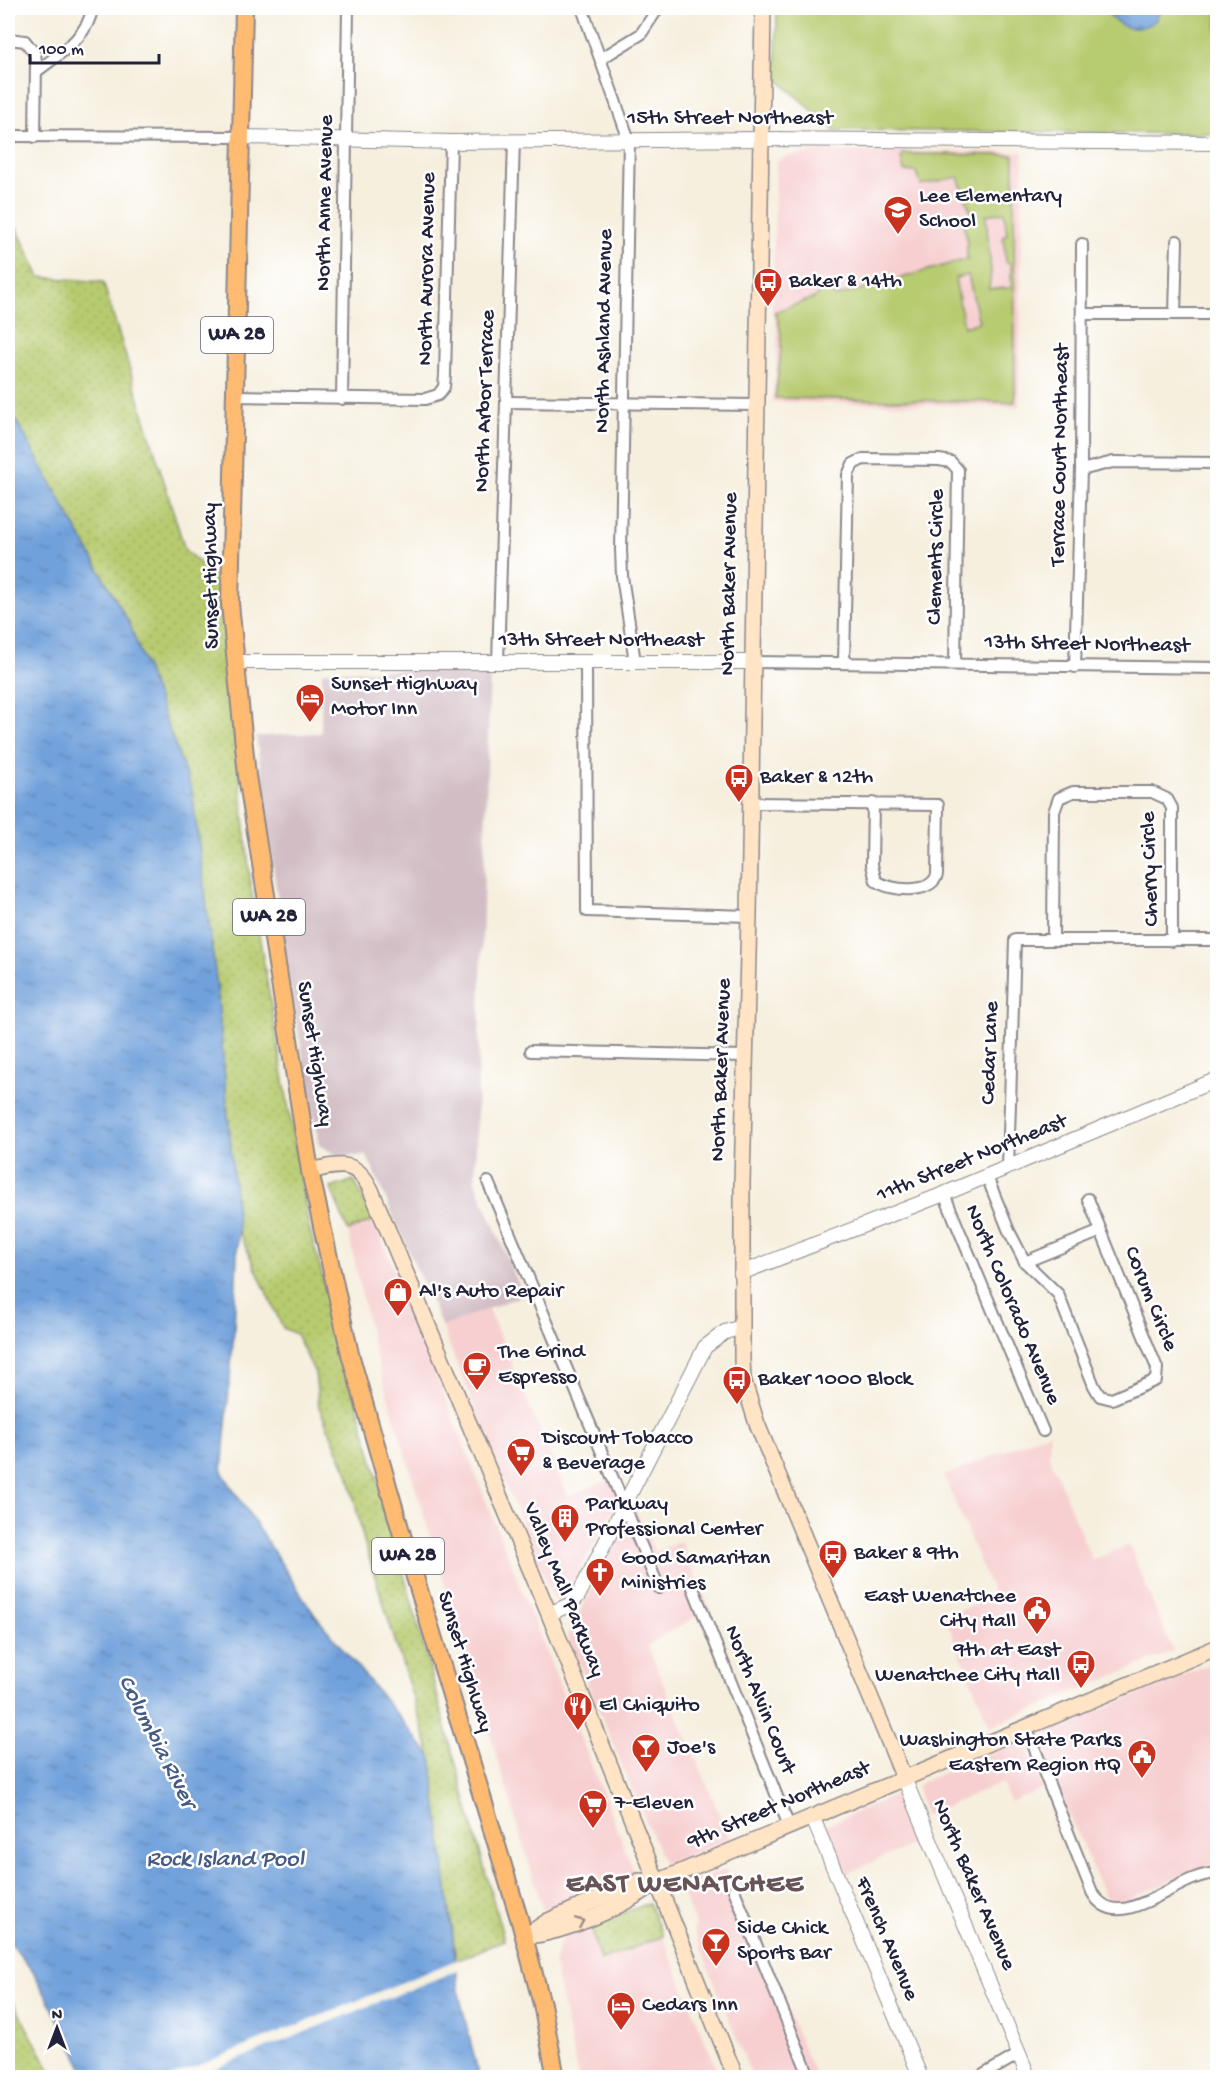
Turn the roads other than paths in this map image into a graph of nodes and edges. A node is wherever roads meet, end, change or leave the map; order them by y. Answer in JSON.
{"nodes":[{"id":1,"x":92,"y":8,"type":"edge"},
{"id":2,"x":244,"y":8,"type":"edge"},
{"id":3,"x":348,"y":8,"type":"edge"},
{"id":4,"x":582,"y":8,"type":"edge"},
{"id":5,"x":658,"y":8,"type":"edge"},
{"id":6,"x":763,"y":8,"type":"edge"},
{"id":7,"x":8,"y":39,"type":"edge"},
{"id":8,"x":602,"y":58,"type":"junction"},
{"id":9,"x":36,"y":72,"type":"junction"},
{"id":10,"x":8,"y":136,"type":"edge"},
{"id":11,"x":35,"y":136,"type":"junction"},
{"id":12,"x":242,"y":137,"type":"junction"},
{"id":13,"x":761,"y":139,"type":"junction"},
{"id":14,"x":347,"y":140,"type":"junction"},
{"id":15,"x":629,"y":140,"type":"junction"},
{"id":16,"x":514,"y":141,"type":"junction"},
{"id":17,"x":451,"y":142,"type":"junction"},
{"id":18,"x":1218,"y":143,"type":"edge"},
{"id":19,"x":1177,"y":241,"type":"dead end"},
{"id":20,"x":1082,"y":244,"type":"dead end"},
{"id":21,"x":1083,"y":314,"type":"junction"},
{"id":22,"x":1175,"y":314,"type":"junction"},
{"id":23,"x":1218,"y":314,"type":"edge"},
{"id":24,"x":236,"y":396,"type":"junction"},
{"id":25,"x":342,"y":399,"type":"junction"},
{"id":26,"x":506,"y":402,"type":"junction"},
{"id":27,"x":623,"y":405,"type":"junction"},
{"id":28,"x":756,"y":405,"type":"junction"},
{"id":29,"x":1218,"y":463,"type":"edge"},
{"id":30,"x":1081,"y":470,"type":"junction"},
{"id":31,"x":236,"y":662,"type":"junction"},
{"id":32,"x":498,"y":662,"type":"junction"},
{"id":33,"x":586,"y":662,"type":"junction"},
{"id":34,"x":635,"y":662,"type":"junction"},
{"id":35,"x":752,"y":662,"type":"junction"},
{"id":36,"x":844,"y":662,"type":"junction"},
{"id":37,"x":955,"y":664,"type":"junction"},
{"id":38,"x":1076,"y":666,"type":"junction"},
{"id":39,"x":1218,"y":668,"type":"edge"},
{"id":40,"x":749,"y":803,"type":"junction"},
{"id":41,"x":873,"y":803,"type":"junction"},
{"id":42,"x":749,"y":916,"type":"junction"},
{"id":43,"x":1053,"y":940,"type":"junction"},
{"id":44,"x":1218,"y":940,"type":"edge"},
{"id":45,"x":1172,"y":941,"type":"junction"},
{"id":46,"x":531,"y":1051,"type":"dead end"},
{"id":47,"x":745,"y":1056,"type":"junction"},
{"id":48,"x":1218,"y":1079,"type":"edge"},
{"id":49,"x":1008,"y":1168,"type":"junction"},
{"id":50,"x":310,"y":1171,"type":"junction"},
{"id":51,"x":987,"y":1177,"type":"junction"},
{"id":52,"x":488,"y":1182,"type":"dead end"},
{"id":53,"x":944,"y":1194,"type":"junction"},
{"id":54,"x":1088,"y":1199,"type":"dead end"},
{"id":55,"x":1101,"y":1231,"type":"junction"},
{"id":56,"x":1025,"y":1262,"type":"junction"},
{"id":57,"x":741,"y":1273,"type":"junction"},
{"id":58,"x":742,"y":1327,"type":"junction"},
{"id":59,"x":1043,"y":1431,"type":"dead end"},
{"id":60,"x":625,"y":1506,"type":"junction"},
{"id":61,"x":660,"y":1588,"type":"dead end"},
{"id":62,"x":693,"y":1588,"type":"dead end"},
{"id":63,"x":549,"y":1614,"type":"junction"},
{"id":64,"x":1218,"y":1647,"type":"edge"},
{"id":65,"x":1026,"y":1727,"type":"junction"},
{"id":66,"x":904,"y":1778,"type":"junction"},
{"id":67,"x":812,"y":1816,"type":"junction"},
{"id":68,"x":789,"y":1826,"type":"junction"},
{"id":69,"x":1218,"y":1874,"type":"edge"},
{"id":70,"x":657,"y":1882,"type":"junction"},
{"id":71,"x":734,"y":1890,"type":"dead end"},
{"id":72,"x":524,"y":1937,"type":"junction"},
{"id":73,"x":1019,"y":2054,"type":"junction"},
{"id":74,"x":556,"y":2078,"type":"edge"},
{"id":75,"x":736,"y":2078,"type":"edge"},
{"id":76,"x":810,"y":2078,"type":"edge"},
{"id":77,"x":921,"y":2078,"type":"edge"},
{"id":78,"x":978,"y":2078,"type":"edge"},
{"id":79,"x":1029,"y":2078,"type":"edge"}],
"edges":[{"from":1,"to":9,"type":"street"},
{"from":2,"to":12,"type":"highway","name":"Sunset Highway","number":"WA 28"},
{"from":3,"to":14,"type":"street","name":"North Anne Avenue"},
{"from":4,"to":8,"type":"street","name":"North Ashland Avenue"},
{"from":5,"to":8,"type":"street"},
{"from":6,"to":13,"type":"main road","name":"North Baker Avenue"},
{"from":7,"to":9,"type":"street"},
{"from":8,"to":15,"type":"street","name":"North Ashland Avenue"},
{"from":9,"to":11,"type":"street"},
{"from":10,"to":11,"type":"street"},
{"from":11,"to":12,"type":"street"},
{"from":12,"to":14,"type":"street","name":"15th Street Northeast"},
{"from":12,"to":24,"type":"highway","name":"Sunset Highway","number":"WA 28"},
{"from":13,"to":15,"type":"street","name":"15th Street Northeast"},
{"from":13,"to":18,"type":"street","name":"15th Street Northeast"},
{"from":13,"to":28,"type":"main road","name":"North Baker Avenue"},
{"from":14,"to":17,"type":"street","name":"15th Street Northeast"},
{"from":14,"to":25,"type":"street","name":"North Anne Avenue"},
{"from":15,"to":16,"type":"street","name":"15th Street Northeast"},
{"from":15,"to":27,"type":"street","name":"North Ashland Avenue"},
{"from":16,"to":17,"type":"street","name":"15th Street Northeast"},
{"from":16,"to":26,"type":"street","name":"North Arbor Terrace"},
{"from":17,"to":25,"type":"street","name":"North Aurora Avenue"},
{"from":19,"to":22,"type":"street"},
{"from":20,"to":21,"type":"street","name":"Terrace Court Northeast"},
{"from":21,"to":22,"type":"street"},
{"from":21,"to":30,"type":"street","name":"Terrace Court Northeast"},
{"from":22,"to":23,"type":"street"},
{"from":24,"to":25,"type":"street"},
{"from":24,"to":31,"type":"highway","name":"Sunset Highway","number":"WA 28"},
{"from":26,"to":27,"type":"street"},
{"from":26,"to":32,"type":"street","name":"North Arbor Terrace"},
{"from":27,"to":28,"type":"street"},
{"from":27,"to":34,"type":"street","name":"North Ashland Avenue"},
{"from":28,"to":35,"type":"main road","name":"North Baker Avenue"},
{"from":29,"to":30,"type":"street"},
{"from":30,"to":38,"type":"street","name":"Terrace Court Northeast"},
{"from":31,"to":32,"type":"street","name":"13th Street Northeast"},
{"from":31,"to":50,"type":"highway","name":"Sunset Highway","number":"WA 28"},
{"from":32,"to":33,"type":"street","name":"13th Street Northeast"},
{"from":33,"to":34,"type":"street","name":"13th Street Northeast"},
{"from":33,"to":42,"type":"street"},
{"from":34,"to":35,"type":"street","name":"13th Street Northeast"},
{"from":35,"to":36,"type":"street","name":"13th Street Northeast"},
{"from":35,"to":40,"type":"main road","name":"North Baker Avenue"},
{"from":36,"to":37,"type":"street","name":"13th Street Northeast"},
{"from":36,"to":37,"type":"street","name":"Clements Circle"},
{"from":37,"to":38,"type":"street","name":"13th Street Northeast"},
{"from":38,"to":39,"type":"street","name":"13th Street Northeast"},
{"from":40,"to":41,"type":"street"},
{"from":40,"to":42,"type":"main road","name":"North Baker Avenue"},
{"from":41,"to":41,"type":"street"},
{"from":42,"to":47,"type":"main road","name":"North Baker Avenue"},
{"from":43,"to":45,"type":"street"},
{"from":43,"to":45,"type":"street","name":"Cherry Circle"},
{"from":43,"to":49,"type":"street","name":"Cedar Lane"},
{"from":44,"to":45,"type":"street"},
{"from":46,"to":47,"type":"street"},
{"from":47,"to":57,"type":"main road","name":"North Baker Avenue"},
{"from":48,"to":49,"type":"street","name":"11th Street Northeast"},
{"from":49,"to":51,"type":"street","name":"11th Street Northeast"},
{"from":50,"to":63,"type":"main road","name":"Valley Mall Parkway"},
{"from":50,"to":72,"type":"highway","name":"Sunset Highway","number":"WA 28"},
{"from":51,"to":53,"type":"street","name":"11th Street Northeast"},
{"from":51,"to":56,"type":"street","name":"Corum Circle"},
{"from":52,"to":60,"type":"street"},
{"from":53,"to":57,"type":"street","name":"11th Street Northeast"},
{"from":53,"to":59,"type":"street","name":"North Colorado Avenue"},
{"from":54,"to":55,"type":"street","name":"Corum Circle"},
{"from":55,"to":56,"type":"street","name":"Corum Circle"},
{"from":55,"to":56,"type":"street","name":"Corum Circle"},
{"from":57,"to":58,"type":"main road","name":"North Baker Avenue"},
{"from":58,"to":60,"type":"street"},
{"from":58,"to":66,"type":"main road","name":"North Baker Avenue"},
{"from":60,"to":61,"type":"street"},
{"from":60,"to":63,"type":"street"},
{"from":62,"to":68,"type":"street","name":"North Alvin Court"},
{"from":63,"to":70,"type":"main road","name":"Valley Mall Parkway"},
{"from":64,"to":65,"type":"main road","name":"9th Street Northeast"},
{"from":65,"to":66,"type":"main road","name":"9th Street Northeast"},
{"from":65,"to":69,"type":"street"},
{"from":66,"to":67,"type":"main road","name":"9th Street Northeast"},
{"from":66,"to":73,"type":"street","name":"North Baker Avenue"},
{"from":67,"to":68,"type":"main road","name":"9th Street Northeast"},
{"from":67,"to":77,"type":"street","name":"French Avenue"},
{"from":68,"to":70,"type":"main road","name":"9th Street Northeast"},
{"from":70,"to":72,"type":"main road","name":"9th Street Northeast"},
{"from":70,"to":75,"type":"main road","name":"Valley Mall Parkway"},
{"from":71,"to":76,"type":"street"},
{"from":72,"to":74,"type":"highway","name":"Sunset Highway","number":"WA 28"},
{"from":73,"to":78,"type":"street"},
{"from":73,"to":79,"type":"street","name":"North Baker Avenue"}]}
